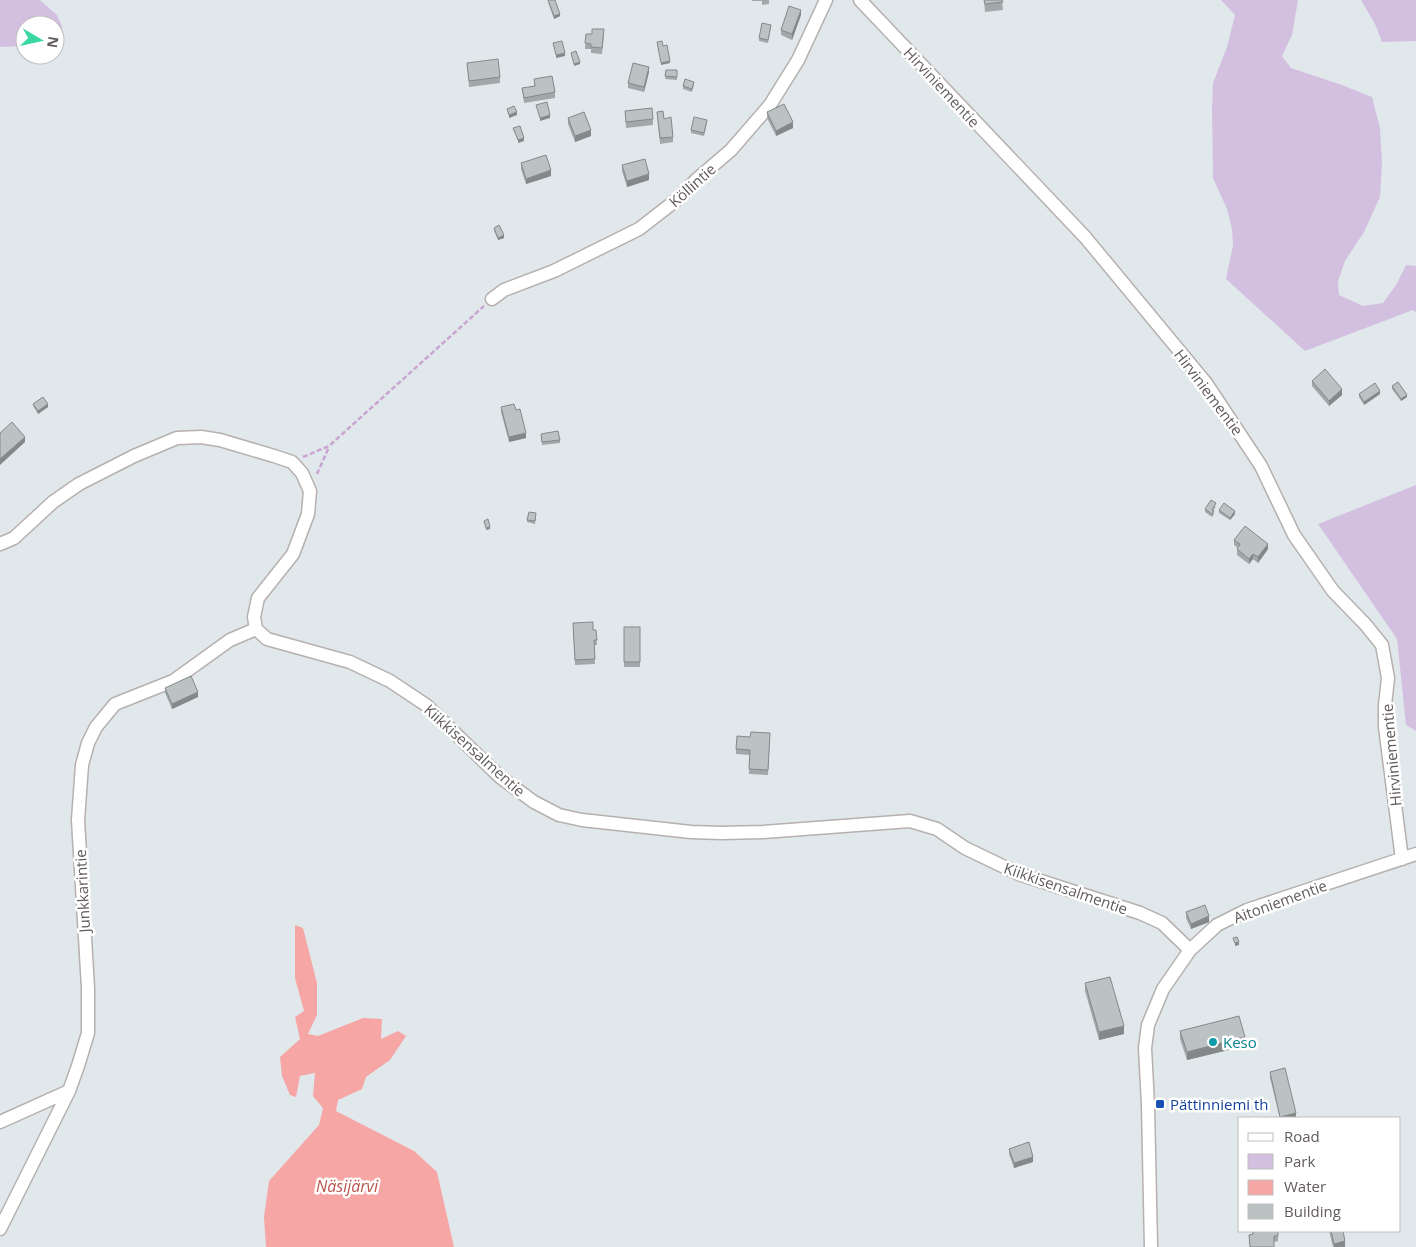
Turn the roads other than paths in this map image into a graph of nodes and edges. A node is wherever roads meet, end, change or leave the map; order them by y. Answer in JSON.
{"nodes":[{"id":1,"x":826,"y":0,"type":"edge"},
{"id":2,"x":860,"y":0,"type":"edge"},
{"id":3,"x":492,"y":299,"type":"road end"},
{"id":4,"x":0,"y":544,"type":"edge"},
{"id":5,"x":256,"y":629,"type":"junction"},
{"id":6,"x":1416,"y":854,"type":"edge"},
{"id":7,"x":1402,"y":860,"type":"junction"},
{"id":8,"x":1190,"y":950,"type":"junction"},
{"id":9,"x":69,"y":1090,"type":"junction"},
{"id":10,"x":0,"y":1122,"type":"edge"},
{"id":11,"x":0,"y":1229,"type":"edge"},
{"id":12,"x":1150,"y":1247,"type":"edge"}],
"edges":[{"from":1,"to":3,"type":"street","name":"Köllintie"},
{"from":2,"to":7,"type":"street","name":"Hirviniementie"},
{"from":4,"to":5,"type":"street"},
{"from":5,"to":8,"type":"street","name":"Kiikkisensalmentie"},
{"from":5,"to":9,"type":"street","name":"Junkkarintie"},
{"from":6,"to":7,"type":"street","name":"Aitoniementie"},
{"from":7,"to":8,"type":"street","name":"Aitoniementie"},
{"from":8,"to":12,"type":"street","name":"Aitoniementie"},
{"from":9,"to":10,"type":"street"},
{"from":9,"to":11,"type":"street","name":"Junkkarintie"}]}
